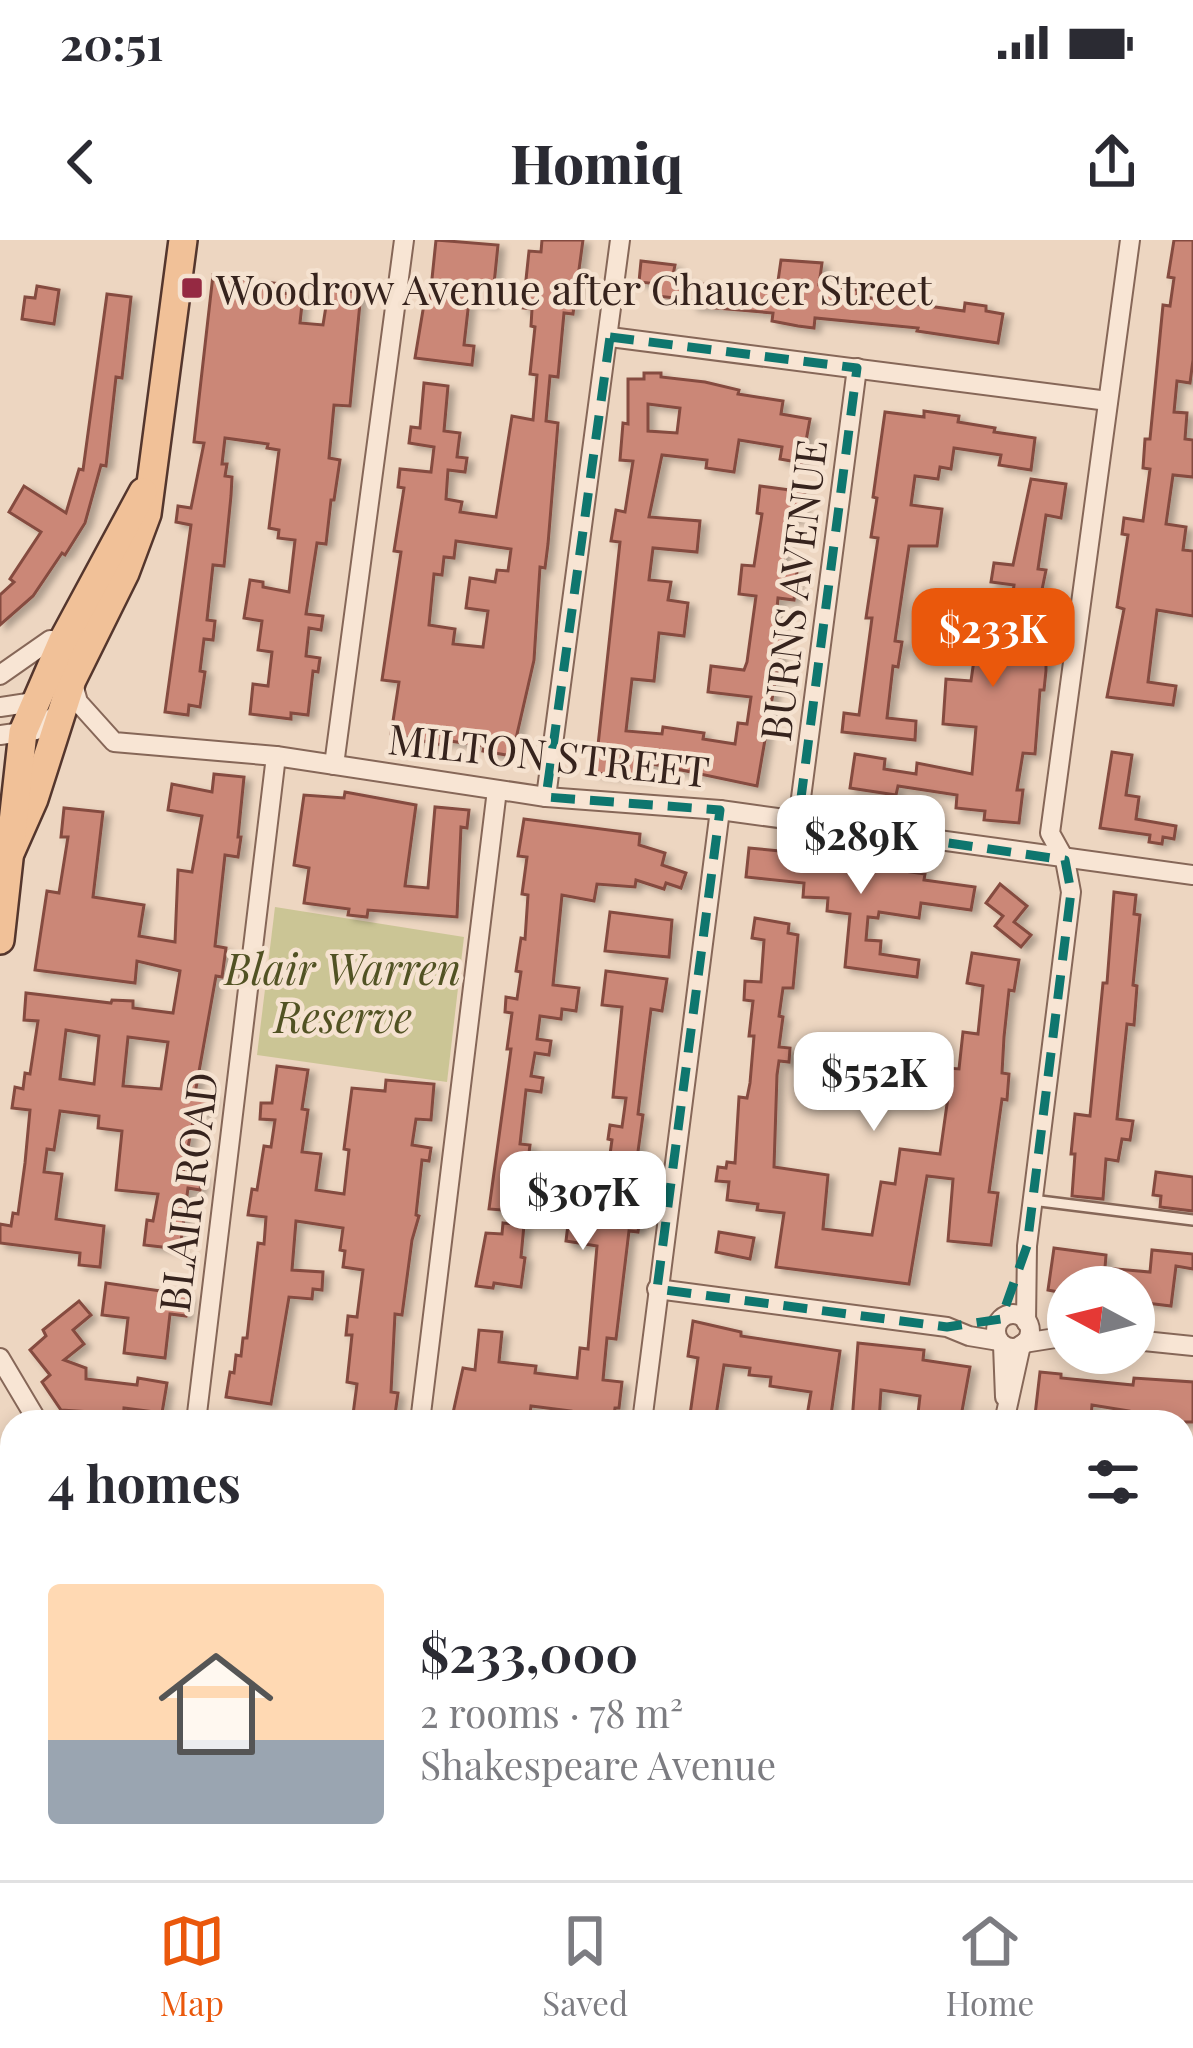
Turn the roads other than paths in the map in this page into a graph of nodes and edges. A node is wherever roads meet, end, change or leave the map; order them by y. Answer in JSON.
{"nodes":[{"id":1,"x":183,"y":240,"type":"edge"},
{"id":2,"x":404,"y":240,"type":"edge"},
{"id":3,"x":620,"y":240,"type":"edge"},
{"id":4,"x":1130,"y":240,"type":"edge"},
{"id":5,"x":610,"y":337,"type":"junction"},
{"id":6,"x":857,"y":368,"type":"junction"},
{"id":7,"x":1108,"y":400,"type":"junction"},
{"id":8,"x":149,"y":483,"type":"junction"},
{"id":9,"x":62,"y":642,"type":"junction"},
{"id":10,"x":0,"y":674,"type":"edge"},
{"id":11,"x":73,"y":680,"type":"junction"},
{"id":12,"x":0,"y":707,"type":"edge"},
{"id":13,"x":47,"y":707,"type":"junction"},
{"id":14,"x":12,"y":733,"type":"edge"},
{"id":15,"x":0,"y":754,"type":"edge"},
{"id":16,"x":276,"y":756,"type":"junction"},
{"id":17,"x":334,"y":765,"type":"junction"},
{"id":18,"x":16,"y":779,"type":"junction"},
{"id":19,"x":497,"y":790,"type":"junction"},
{"id":20,"x":546,"y":797,"type":"junction"},
{"id":21,"x":720,"y":810,"type":"junction"},
{"id":22,"x":798,"y":821,"type":"junction"},
{"id":23,"x":11,"y":851,"type":"junction"},
{"id":24,"x":1065,"y":860,"type":"junction"},
{"id":25,"x":1193,"y":875,"type":"edge"},
{"id":26,"x":0,"y":940,"type":"edge"},
{"id":27,"x":1032,"y":1200,"type":"junction"},
{"id":28,"x":1193,"y":1220,"type":"edge"},
{"id":29,"x":1027,"y":1246,"type":"junction"},
{"id":30,"x":657,"y":1289,"type":"junction"},
{"id":31,"x":1003,"y":1318,"type":"junction"},
{"id":32,"x":947,"y":1327,"type":"junction"},
{"id":33,"x":1047,"y":1335,"type":"edge"},
{"id":34,"x":1017,"y":1337,"type":"junction"},
{"id":35,"x":1155,"y":1342,"type":"edge"},
{"id":36,"x":1193,"y":1346,"type":"edge"},
{"id":37,"x":0,"y":1358,"type":"edge"},
{"id":38,"x":0,"y":1374,"type":"edge"},
{"id":39,"x":16,"y":1388,"type":"junction"},
{"id":40,"x":30,"y":1410,"type":"edge"},
{"id":41,"x":197,"y":1410,"type":"edge"},
{"id":42,"x":421,"y":1410,"type":"edge"},
{"id":43,"x":644,"y":1410,"type":"edge"},
{"id":44,"x":1006,"y":1410,"type":"edge"}],
"edges":[{"from":1,"to":8,"type":"main road"},
{"from":2,"to":17,"type":"street"},
{"from":3,"to":5,"type":"street"},
{"from":4,"to":7,"type":"street"},
{"from":5,"to":6,"type":"street"},
{"from":5,"to":20,"type":"street"},
{"from":6,"to":7,"type":"street"},
{"from":6,"to":22,"type":"street","name":"BURNS AVENUE"},
{"from":7,"to":24,"type":"street"},
{"from":8,"to":9,"type":"main road"},
{"from":8,"to":11,"type":"main road"},
{"from":9,"to":10,"type":"street"},
{"from":9,"to":13,"type":"main road"},
{"from":11,"to":13,"type":"main road"},
{"from":11,"to":16,"type":"street","name":"MILTON STREET"},
{"from":12,"to":13,"type":"street"},
{"from":13,"to":14,"type":"main road"},
{"from":13,"to":23,"type":"main road"},
{"from":14,"to":18,"type":"main road"},
{"from":15,"to":18,"type":"street"},
{"from":16,"to":17,"type":"street","name":"MILTON STREET"},
{"from":16,"to":41,"type":"street","name":"BLAIR ROAD"},
{"from":17,"to":19,"type":"street","name":"MILTON STREET"},
{"from":18,"to":23,"type":"main road"},
{"from":19,"to":20,"type":"street","name":"MILTON STREET"},
{"from":19,"to":42,"type":"street"},
{"from":20,"to":21,"type":"street","name":"MILTON STREET"},
{"from":21,"to":22,"type":"street","name":"MILTON STREET"},
{"from":21,"to":30,"type":"street"},
{"from":22,"to":24,"type":"street","name":"MILTON STREET"},
{"from":23,"to":26,"type":"main road"},
{"from":24,"to":25,"type":"street","name":"MILTON STREET"},
{"from":24,"to":27,"type":"street"},
{"from":27,"to":28,"type":"lane"},
{"from":27,"to":29,"type":"street"},
{"from":29,"to":31,"type":"street"},
{"from":29,"to":34,"type":"street"},
{"from":30,"to":32,"type":"street"},
{"from":30,"to":43,"type":"street"},
{"from":31,"to":32,"type":"street"},
{"from":31,"to":34,"type":"street"},
{"from":32,"to":34,"type":"street"},
{"from":33,"to":34,"type":"street"},
{"from":34,"to":44,"type":"street"},
{"from":35,"to":36,"type":"street"},
{"from":37,"to":39,"type":"street"},
{"from":38,"to":39,"type":"street"},
{"from":39,"to":40,"type":"street"}]}
